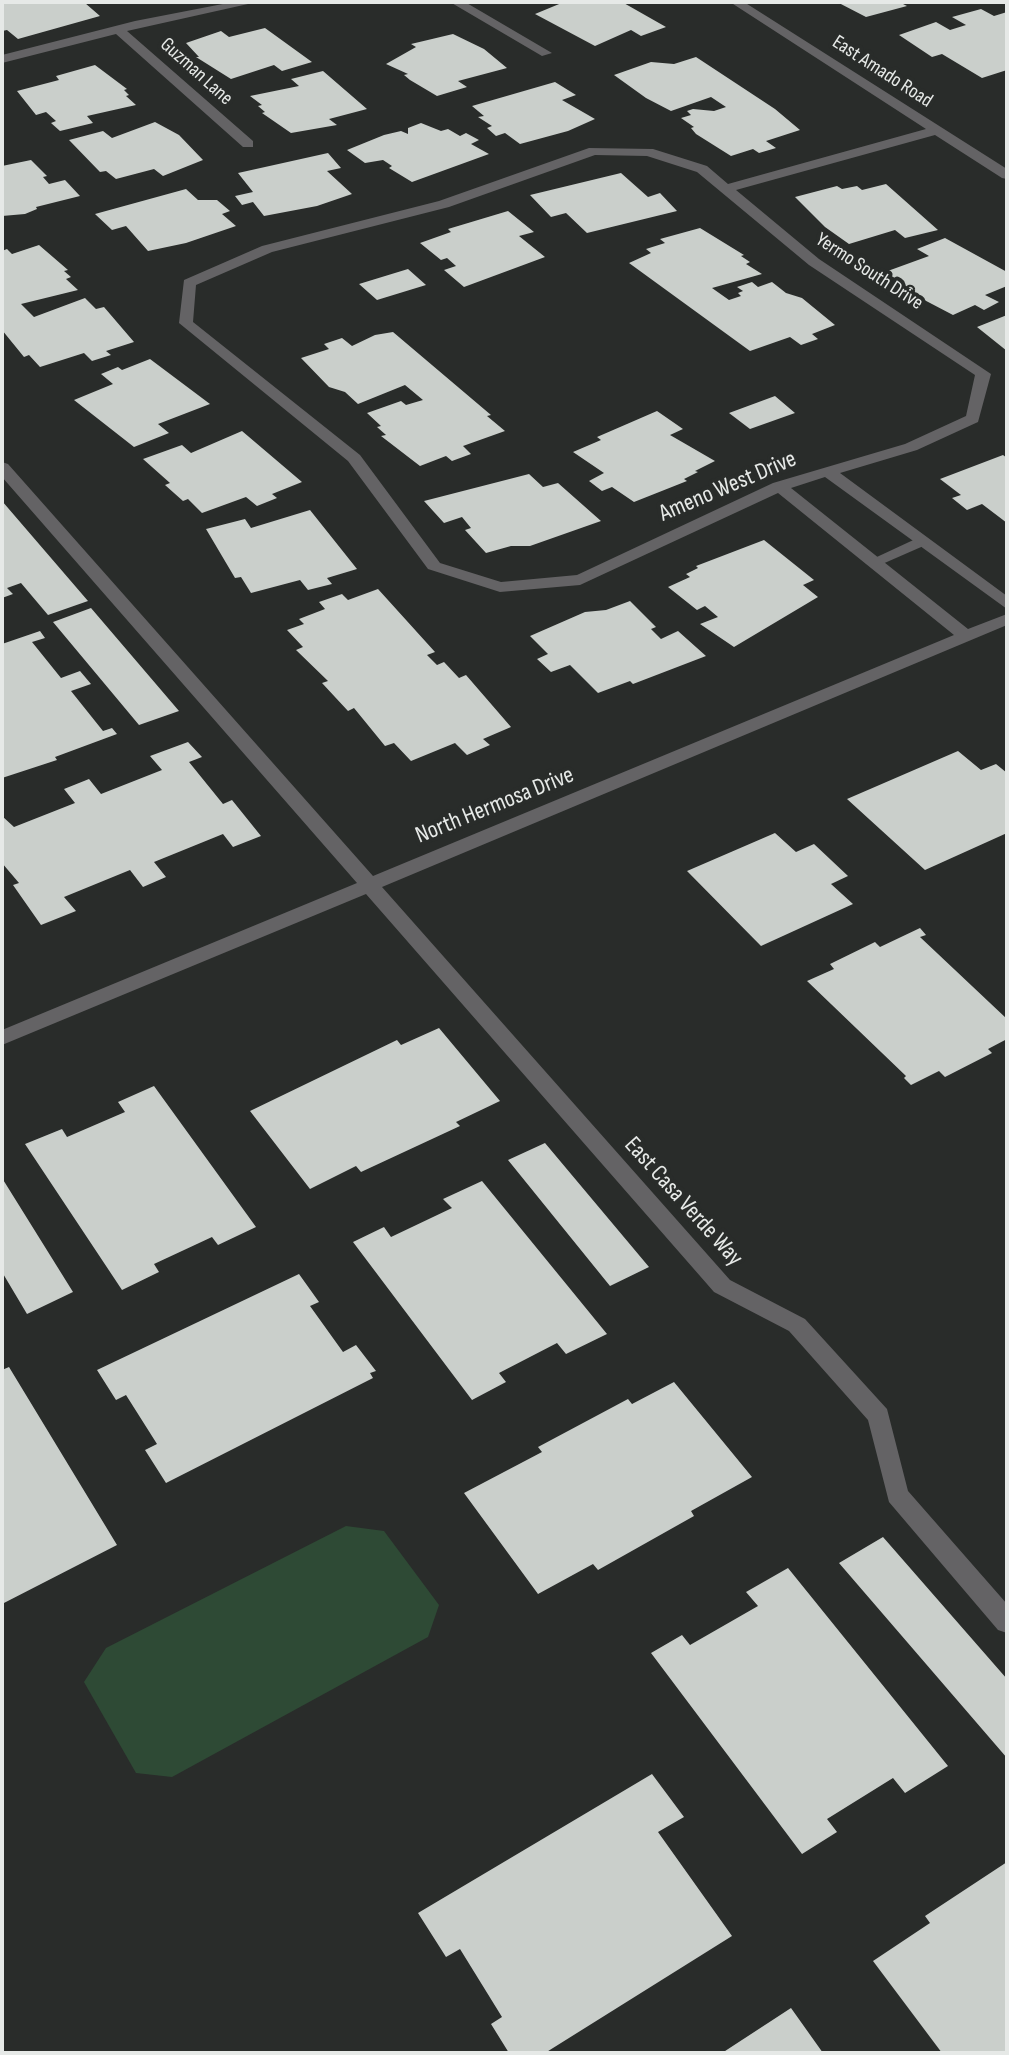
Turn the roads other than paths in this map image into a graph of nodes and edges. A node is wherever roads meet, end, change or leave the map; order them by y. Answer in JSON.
{"nodes":[{"id":1,"x":251,"y":2,"type":"edge"},
{"id":2,"x":456,"y":2,"type":"edge"},
{"id":3,"x":736,"y":2,"type":"edge"},
{"id":4,"x":118,"y":29,"type":"junction"},
{"id":5,"x":546,"y":53,"type":"dead end"},
{"id":6,"x":2,"y":59,"type":"edge"},
{"id":7,"x":936,"y":130,"type":"junction"},
{"id":8,"x":248,"y":144,"type":"dead end"},
{"id":9,"x":1007,"y":175,"type":"edge"},
{"id":10,"x":726,"y":189,"type":"junction"},
{"id":11,"x":973,"y":419,"type":"joint"},
{"id":12,"x":2,"y":467,"type":"edge"},
{"id":13,"x":828,"y":472,"type":"junction"},
{"id":14,"x":779,"y":486,"type":"junction"},
{"id":15,"x":922,"y":541,"type":"junction"},
{"id":16,"x":874,"y":562,"type":"junction"},
{"id":17,"x":500,"y":587,"type":"joint"},
{"id":18,"x":1007,"y":604,"type":"edge"},
{"id":19,"x":1007,"y":619,"type":"edge"},
{"id":20,"x":968,"y":637,"type":"junction"},
{"id":21,"x":366,"y":885,"type":"junction"},
{"id":22,"x":2,"y":1038,"type":"edge"},
{"id":23,"x":1007,"y":1622,"type":"edge"}],
"edges":[{"from":1,"to":4,"type":"street"},
{"from":2,"to":5,"type":"street"},
{"from":3,"to":7,"type":"street","name":"East Amado Road"},
{"from":4,"to":6,"type":"street"},
{"from":4,"to":8,"type":"street","name":"Guzman Lane"},
{"from":7,"to":9,"type":"street","name":"East Amado Road"},
{"from":7,"to":10,"type":"street"},
{"from":10,"to":11,"type":"street","name":"Yermo South Drive"},
{"from":10,"to":17,"type":"street","name":"Yermo South Drive"},
{"from":11,"to":13,"type":"street","name":"Ameno West Drive"},
{"from":12,"to":21,"type":"street","name":"East Casa Verde Way"},
{"from":13,"to":14,"type":"street","name":"Ameno West Drive"},
{"from":13,"to":15,"type":"street"},
{"from":14,"to":16,"type":"street"},
{"from":14,"to":17,"type":"street","name":"Ameno West Drive"},
{"from":15,"to":16,"type":"street"},
{"from":15,"to":18,"type":"street"},
{"from":16,"to":20,"type":"street"},
{"from":19,"to":20,"type":"street","name":"North Hermosa Drive"},
{"from":20,"to":21,"type":"street","name":"North Hermosa Drive"},
{"from":21,"to":22,"type":"street","name":"North Hermosa Drive"},
{"from":21,"to":23,"type":"street","name":"East Casa Verde Way"}]}
